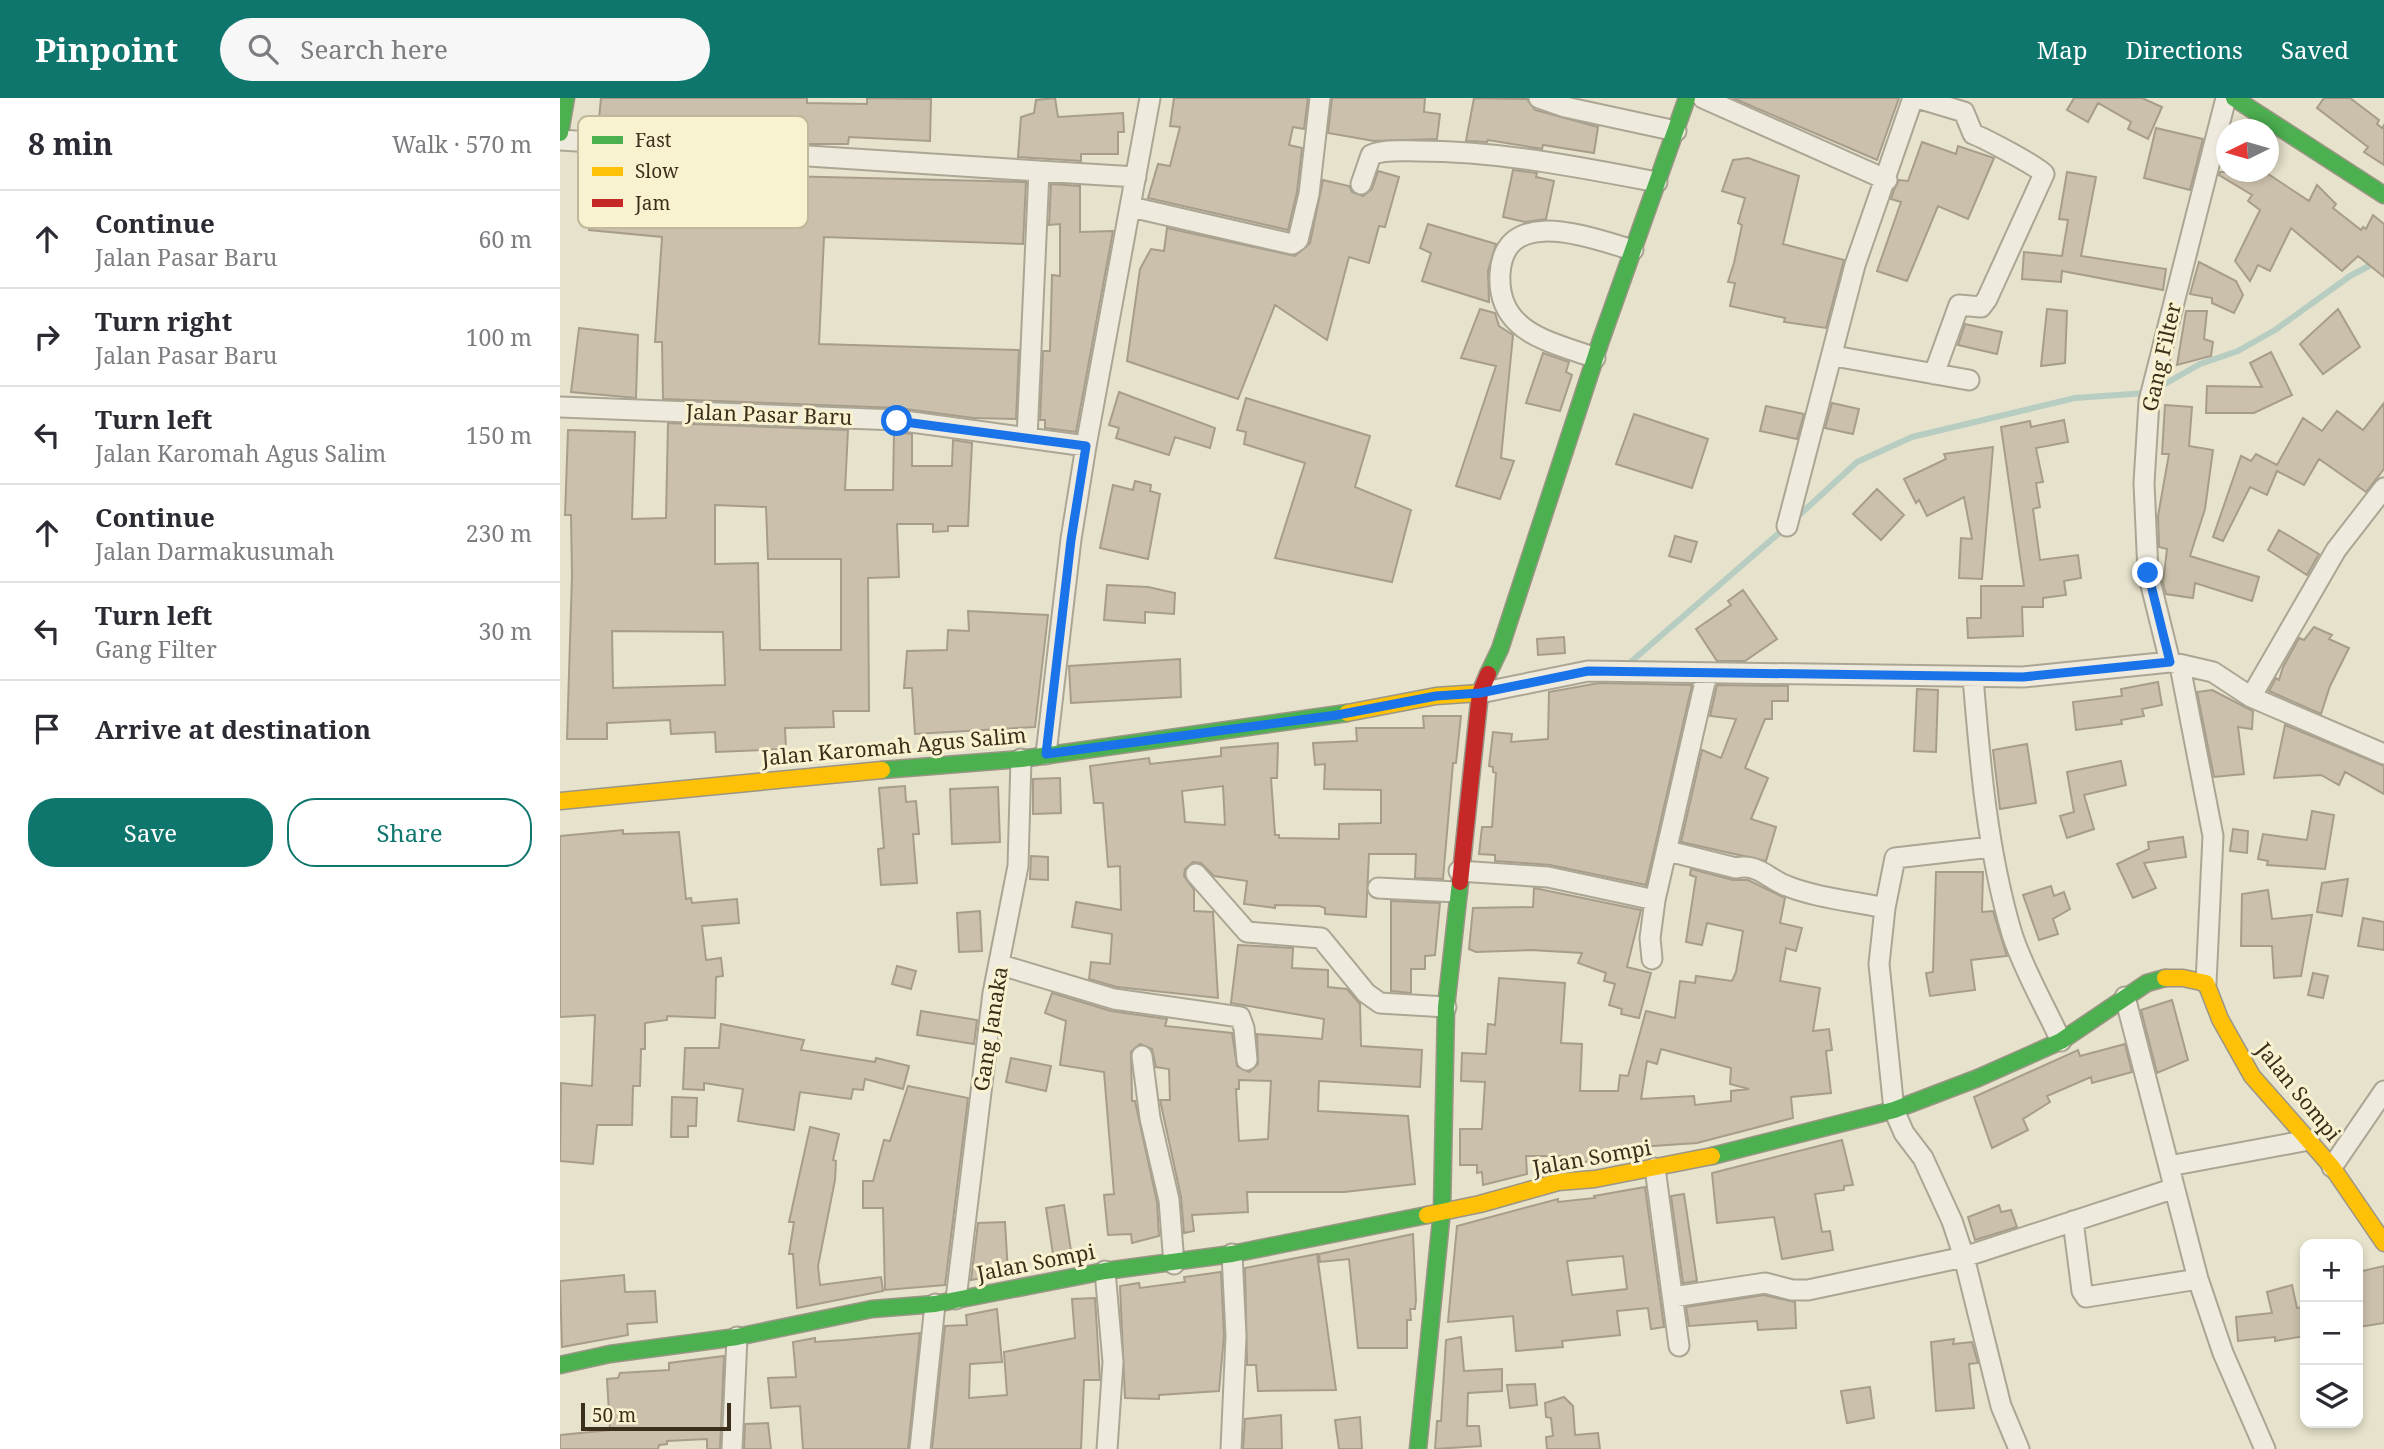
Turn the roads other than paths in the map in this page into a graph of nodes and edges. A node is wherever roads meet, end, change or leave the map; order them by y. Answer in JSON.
{"nodes":[{"id":1,"x":566,"y":98,"type":"edge"},
{"id":2,"x":1150,"y":98,"type":"edge"},
{"id":3,"x":1320,"y":98,"type":"edge"},
{"id":4,"x":1539,"y":98,"type":"edge"},
{"id":5,"x":1687,"y":98,"type":"edge"},
{"id":6,"x":1703,"y":98,"type":"edge"},
{"id":7,"x":1915,"y":98,"type":"edge"},
{"id":8,"x":2226,"y":98,"type":"edge"},
{"id":9,"x":2234,"y":98,"type":"edge"},
{"id":10,"x":1676,"y":131,"type":"junction"},
{"id":11,"x":560,"y":133,"type":"edge"},
{"id":12,"x":560,"y":141,"type":"edge"},
{"id":13,"x":578,"y":142,"type":"edge"},
{"id":14,"x":808,"y":156,"type":"edge"},
{"id":15,"x":1040,"y":171,"type":"junction"},
{"id":16,"x":1136,"y":177,"type":"junction"},
{"id":17,"x":1887,"y":180,"type":"junction"},
{"id":18,"x":1657,"y":182,"type":"junction"},
{"id":19,"x":1361,"y":184,"type":"dead end"},
{"id":20,"x":2384,"y":195,"type":"edge"},
{"id":21,"x":1130,"y":207,"type":"junction"},
{"id":22,"x":1633,"y":250,"type":"junction"},
{"id":23,"x":1833,"y":356,"type":"junction"},
{"id":24,"x":1595,"y":358,"type":"junction"},
{"id":25,"x":1934,"y":374,"type":"junction"},
{"id":26,"x":1969,"y":380,"type":"dead end"},
{"id":27,"x":560,"y":407,"type":"edge"},
{"id":28,"x":1027,"y":438,"type":"junction"},
{"id":29,"x":1086,"y":446,"type":"junction"},
{"id":30,"x":2384,"y":488,"type":"edge"},
{"id":31,"x":1787,"y":526,"type":"dead end"},
{"id":32,"x":2175,"y":664,"type":"junction"},
{"id":33,"x":1707,"y":673,"type":"junction"},
{"id":34,"x":1973,"y":677,"type":"junction"},
{"id":35,"x":1480,"y":693,"type":"junction"},
{"id":36,"x":2252,"y":697,"type":"junction"},
{"id":37,"x":1046,"y":754,"type":"junction"},
{"id":38,"x":2384,"y":754,"type":"edge"},
{"id":39,"x":1021,"y":759,"type":"junction"},
{"id":40,"x":560,"y":801,"type":"edge"},
{"id":41,"x":1991,"y":847,"type":"junction"},
{"id":42,"x":1668,"y":851,"type":"junction"},
{"id":43,"x":1459,"y":871,"type":"junction"},
{"id":44,"x":1196,"y":874,"type":"dead end"},
{"id":45,"x":1378,"y":888,"type":"dead end"},
{"id":46,"x":1457,"y":892,"type":"junction"},
{"id":47,"x":1655,"y":900,"type":"junction"},
{"id":48,"x":1885,"y":908,"type":"junction"},
{"id":49,"x":1651,"y":959,"type":"dead end"},
{"id":50,"x":1001,"y":965,"type":"junction"},
{"id":51,"x":2206,"y":983,"type":"junction"},
{"id":52,"x":2125,"y":997,"type":"junction"},
{"id":53,"x":1446,"y":1007,"type":"junction"},
{"id":54,"x":2061,"y":1041,"type":"junction"},
{"id":55,"x":1142,"y":1056,"type":"dead end"},
{"id":56,"x":1247,"y":1060,"type":"dead end"},
{"id":57,"x":2384,"y":1091,"type":"edge"},
{"id":58,"x":1894,"y":1110,"type":"junction"},
{"id":59,"x":2309,"y":1140,"type":"junction"},
{"id":60,"x":2169,"y":1166,"type":"junction"},
{"id":61,"x":2332,"y":1167,"type":"junction"},
{"id":62,"x":1656,"y":1168,"type":"junction"},
{"id":63,"x":2172,"y":1189,"type":"junction"},
{"id":64,"x":1442,"y":1210,"type":"junction"},
{"id":65,"x":2073,"y":1221,"type":"junction"},
{"id":66,"x":2384,"y":1243,"type":"edge"},
{"id":67,"x":1232,"y":1254,"type":"junction"},
{"id":68,"x":1964,"y":1257,"type":"junction"},
{"id":69,"x":1174,"y":1264,"type":"junction"},
{"id":70,"x":1105,"y":1271,"type":"junction"},
{"id":71,"x":2198,"y":1279,"type":"junction"},
{"id":72,"x":1673,"y":1297,"type":"junction"},
{"id":73,"x":956,"y":1299,"type":"junction"},
{"id":74,"x":935,"y":1304,"type":"junction"},
{"id":75,"x":737,"y":1337,"type":"junction"},
{"id":76,"x":1679,"y":1346,"type":"dead end"},
{"id":77,"x":560,"y":1365,"type":"edge"},
{"id":78,"x":732,"y":1449,"type":"edge"},
{"id":79,"x":920,"y":1449,"type":"edge"},
{"id":80,"x":1107,"y":1449,"type":"edge"},
{"id":81,"x":1231,"y":1449,"type":"edge"},
{"id":82,"x":1418,"y":1449,"type":"edge"},
{"id":83,"x":2019,"y":1449,"type":"edge"},
{"id":84,"x":2265,"y":1449,"type":"edge"}],
"edges":[{"from":1,"to":11,"type":"street"},
{"from":2,"to":16,"type":"street"},
{"from":3,"to":21,"type":"street"},
{"from":4,"to":10,"type":"street"},
{"from":5,"to":10,"type":"street"},
{"from":6,"to":17,"type":"street"},
{"from":7,"to":17,"type":"street"},
{"from":7,"to":25,"type":"street"},
{"from":8,"to":32,"type":"street","name":"Gang Filter"},
{"from":9,"to":20,"type":"street"},
{"from":10,"to":18,"type":"street"},
{"from":12,"to":13,"type":"street"},
{"from":14,"to":15,"type":"street"},
{"from":15,"to":16,"type":"street"},
{"from":15,"to":28,"type":"street"},
{"from":16,"to":21,"type":"street"},
{"from":17,"to":23,"type":"street"},
{"from":18,"to":19,"type":"street"},
{"from":18,"to":22,"type":"street"},
{"from":21,"to":29,"type":"street"},
{"from":22,"to":24,"type":"street"},
{"from":22,"to":24,"type":"street"},
{"from":23,"to":25,"type":"street"},
{"from":23,"to":31,"type":"street"},
{"from":24,"to":35,"type":"street"},
{"from":25,"to":26,"type":"street"},
{"from":27,"to":28,"type":"street","name":"Jalan Pasar Baru"},
{"from":28,"to":29,"type":"street","name":"Jalan Pasar Baru"},
{"from":29,"to":37,"type":"street"},
{"from":30,"to":36,"type":"street"},
{"from":32,"to":34,"type":"street"},
{"from":32,"to":36,"type":"street"},
{"from":32,"to":51,"type":"street","name":"Gang Filter"},
{"from":33,"to":34,"type":"street"},
{"from":33,"to":35,"type":"street"},
{"from":33,"to":42,"type":"street"},
{"from":34,"to":41,"type":"street"},
{"from":35,"to":37,"type":"street","name":"Jalan Karomah Agus Salim"},
{"from":35,"to":43,"type":"street"},
{"from":36,"to":38,"type":"street"},
{"from":37,"to":39,"type":"street","name":"Jalan Karomah Agus Salim"},
{"from":39,"to":40,"type":"street","name":"Jalan Karomah Agus Salim"},
{"from":39,"to":50,"type":"street","name":"Gang Janaka"},
{"from":41,"to":48,"type":"street"},
{"from":41,"to":54,"type":"street"},
{"from":42,"to":47,"type":"street"},
{"from":42,"to":48,"type":"street"},
{"from":43,"to":46,"type":"street"},
{"from":43,"to":47,"type":"street"},
{"from":44,"to":53,"type":"street"},
{"from":45,"to":46,"type":"street"},
{"from":46,"to":53,"type":"street"},
{"from":47,"to":49,"type":"street"},
{"from":48,"to":58,"type":"street"},
{"from":50,"to":56,"type":"street"},
{"from":50,"to":73,"type":"street","name":"Gang Janaka"},
{"from":51,"to":52,"type":"street","name":"Jalan Sompi"},
{"from":51,"to":59,"type":"street","name":"Jalan Sompi"},
{"from":52,"to":54,"type":"street","name":"Jalan Sompi"},
{"from":52,"to":60,"type":"street"},
{"from":53,"to":64,"type":"street"},
{"from":54,"to":58,"type":"street","name":"Jalan Sompi"},
{"from":55,"to":69,"type":"street"},
{"from":57,"to":61,"type":"street"},
{"from":58,"to":62,"type":"street","name":"Jalan Sompi"},
{"from":58,"to":68,"type":"street"},
{"from":59,"to":60,"type":"street"},
{"from":59,"to":61,"type":"street","name":"Jalan Sompi"},
{"from":60,"to":63,"type":"street"},
{"from":61,"to":66,"type":"street","name":"Jalan Sompi"},
{"from":62,"to":64,"type":"street","name":"Jalan Sompi"},
{"from":62,"to":72,"type":"street"},
{"from":63,"to":65,"type":"street"},
{"from":63,"to":71,"type":"street"},
{"from":64,"to":67,"type":"street","name":"Jalan Sompi"},
{"from":64,"to":82,"type":"street"},
{"from":65,"to":68,"type":"street"},
{"from":65,"to":71,"type":"street"},
{"from":67,"to":69,"type":"street","name":"Jalan Sompi"},
{"from":67,"to":81,"type":"street"},
{"from":68,"to":72,"type":"street"},
{"from":68,"to":83,"type":"street"},
{"from":69,"to":70,"type":"street","name":"Jalan Sompi"},
{"from":70,"to":73,"type":"street","name":"Jalan Sompi"},
{"from":70,"to":80,"type":"street"},
{"from":71,"to":84,"type":"street"},
{"from":72,"to":76,"type":"street"},
{"from":73,"to":74,"type":"street","name":"Jalan Sompi"},
{"from":74,"to":75,"type":"street","name":"Jalan Sompi"},
{"from":74,"to":79,"type":"street"},
{"from":75,"to":77,"type":"street","name":"Jalan Sompi"},
{"from":75,"to":78,"type":"street"}]}
